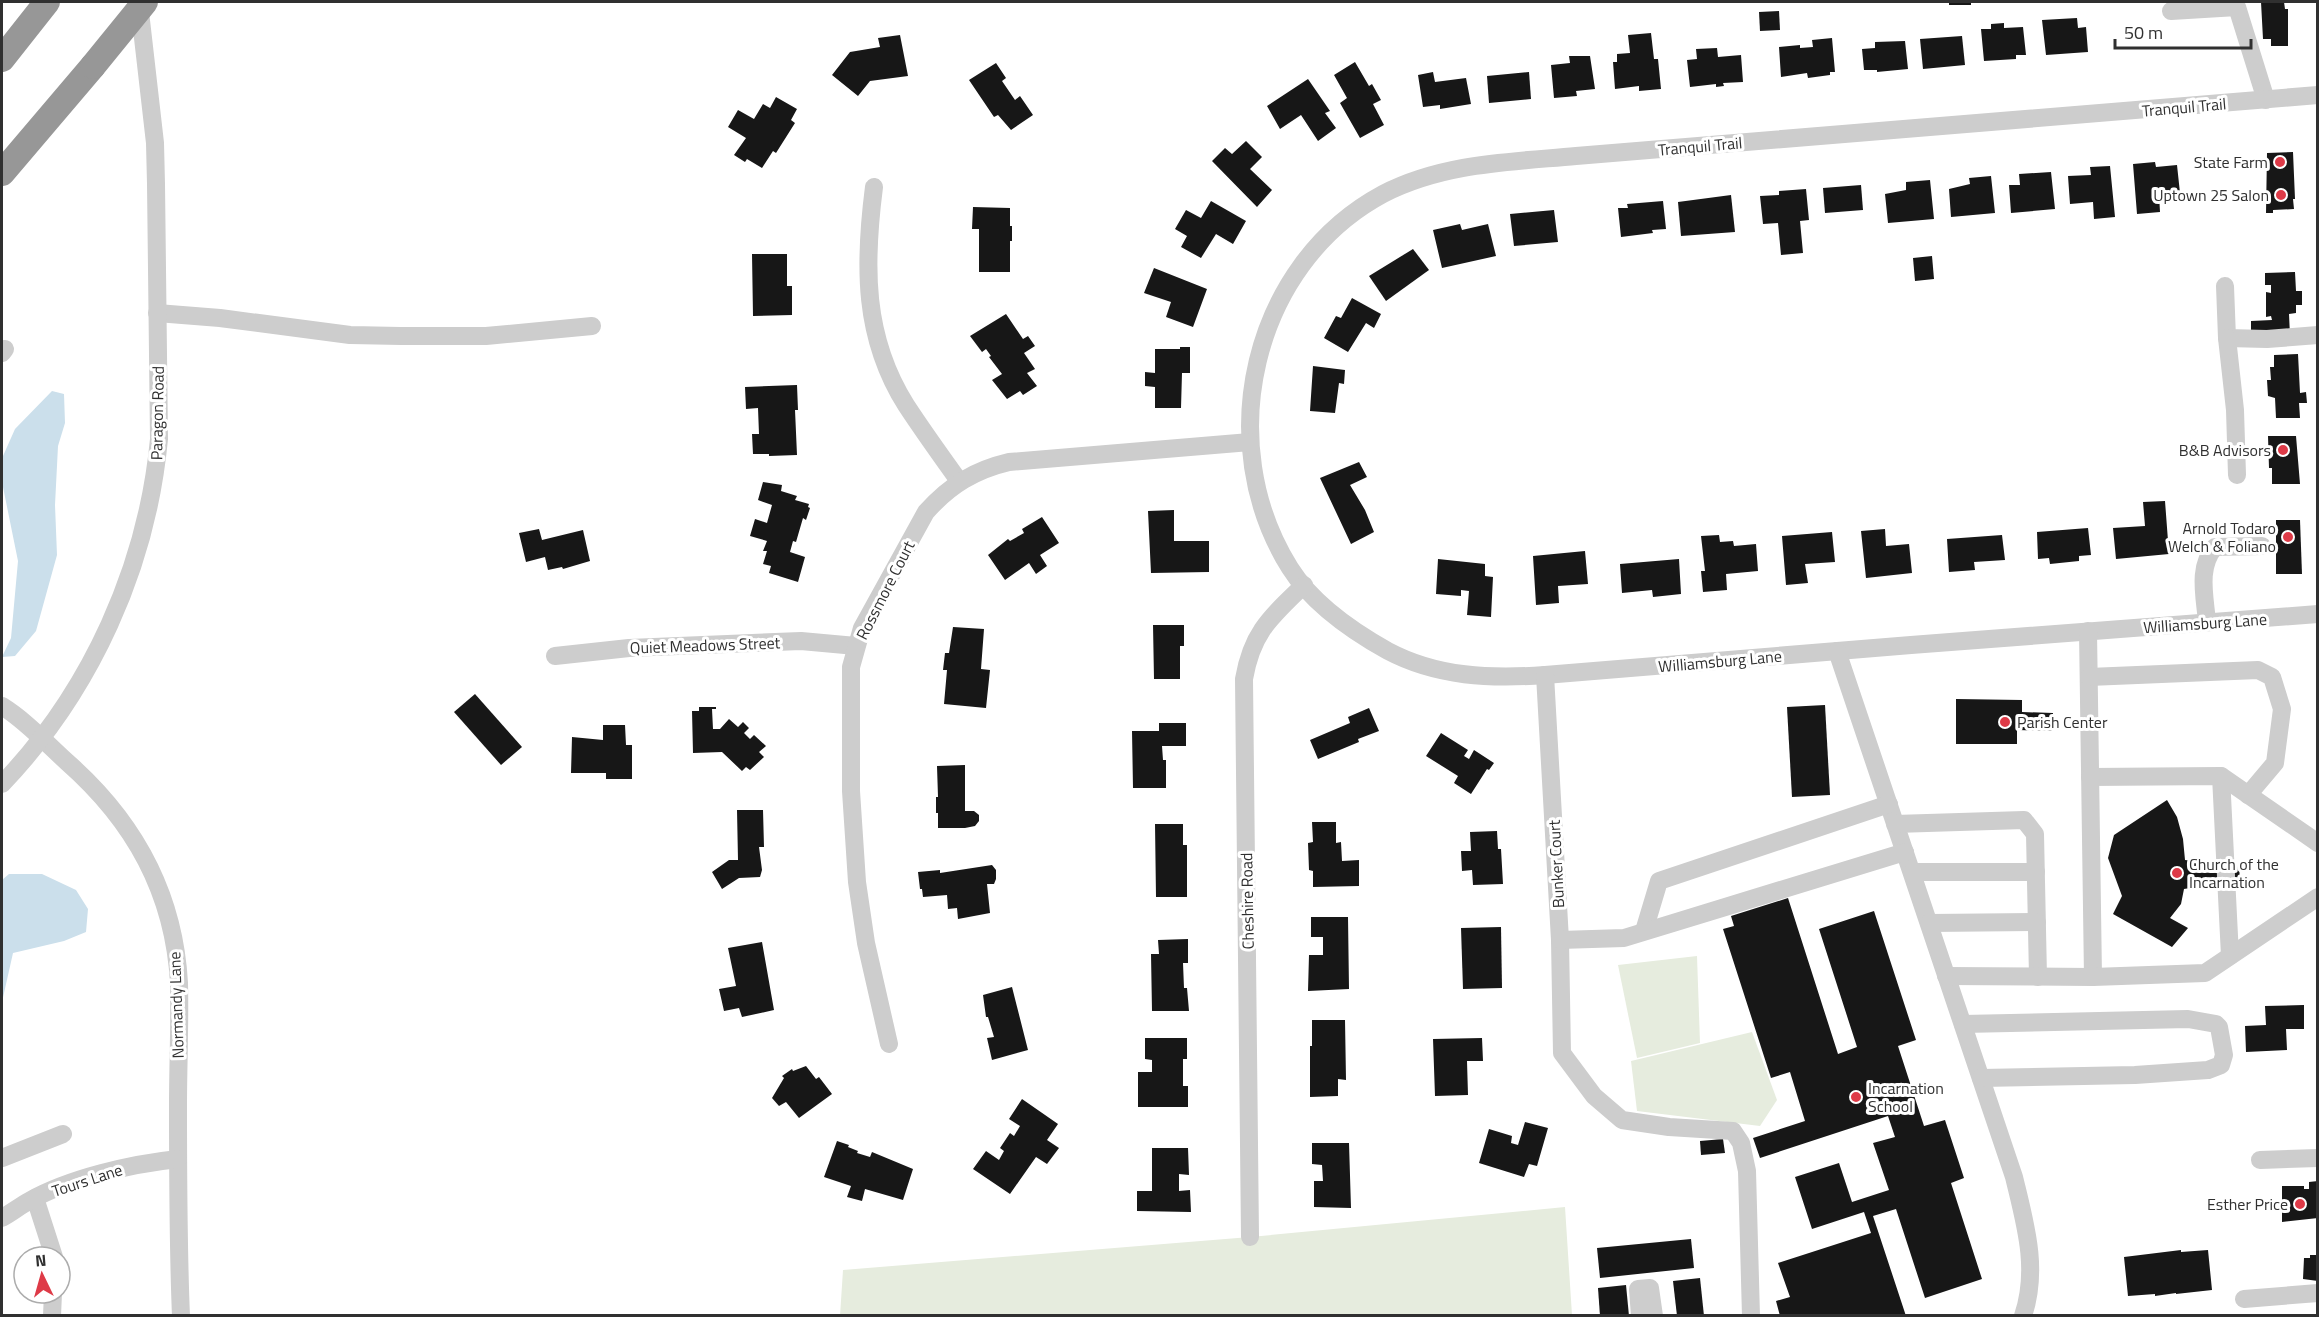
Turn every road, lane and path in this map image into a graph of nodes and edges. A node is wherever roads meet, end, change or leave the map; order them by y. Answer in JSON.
{"nodes":[{"id":1,"x":47,"y":2,"type":"edge"},
{"id":2,"x":139,"y":2,"type":"edge"},
{"id":3,"x":145,"y":2,"type":"edge"},
{"id":4,"x":2237,"y":4,"type":"edge"},
{"id":5,"x":2171,"y":11,"type":"dead end"},
{"id":6,"x":2,"y":59,"type":"edge"},
{"id":7,"x":2318,"y":95,"type":"edge"},
{"id":8,"x":2266,"y":100,"type":"junction"},
{"id":9,"x":2,"y":173,"type":"edge"},
{"id":10,"x":874,"y":188,"type":"dead end"},
{"id":11,"x":2225,"y":286,"type":"dead end"},
{"id":12,"x":157,"y":313,"type":"junction"},
{"id":13,"x":592,"y":326,"type":"dead end"},
{"id":14,"x":2318,"y":335,"type":"edge"},
{"id":15,"x":2227,"y":338,"type":"junction"},
{"id":16,"x":1250,"y":442,"type":"junction"},
{"id":17,"x":2237,"y":475,"type":"dead end"},
{"id":18,"x":959,"y":481,"type":"junction"},
{"id":19,"x":2262,"y":546,"type":"dead end"},
{"id":20,"x":1304,"y":585,"type":"junction"},
{"id":21,"x":2318,"y":614,"type":"edge"},
{"id":22,"x":2207,"y":622,"type":"junction"},
{"id":23,"x":2088,"y":631,"type":"junction"},
{"id":24,"x":856,"y":646,"type":"junction"},
{"id":25,"x":1838,"y":651,"type":"junction"},
{"id":26,"x":555,"y":656,"type":"dead end"},
{"id":27,"x":1545,"y":675,"type":"junction"},
{"id":28,"x":2089,"y":677,"type":"junction"},
{"id":29,"x":2,"y":706,"type":"edge"},
{"id":30,"x":42,"y":738,"type":"junction"},
{"id":31,"x":2221,"y":776,"type":"junction"},
{"id":32,"x":2090,"y":777,"type":"junction"},
{"id":33,"x":2,"y":784,"type":"edge"},
{"id":34,"x":2248,"y":795,"type":"junction"},
{"id":35,"x":1889,"y":804,"type":"junction"},
{"id":36,"x":1895,"y":824,"type":"junction"},
{"id":37,"x":2318,"y":843,"type":"edge"},
{"id":38,"x":1905,"y":852,"type":"junction"},
{"id":39,"x":1912,"y":872,"type":"junction"},
{"id":40,"x":2036,"y":872,"type":"junction"},
{"id":41,"x":2318,"y":897,"type":"edge"},
{"id":42,"x":1929,"y":922,"type":"junction"},
{"id":43,"x":2037,"y":922,"type":"junction"},
{"id":44,"x":1644,"y":931,"type":"junction"},
{"id":45,"x":1560,"y":940,"type":"junction"},
{"id":46,"x":2230,"y":956,"type":"junction"},
{"id":47,"x":1946,"y":976,"type":"junction"},
{"id":48,"x":2038,"y":976,"type":"junction"},
{"id":49,"x":2093,"y":977,"type":"junction"},
{"id":50,"x":1963,"y":1024,"type":"junction"},
{"id":51,"x":889,"y":1044,"type":"dead end"},
{"id":52,"x":1981,"y":1078,"type":"junction"},
{"id":53,"x":63,"y":1134,"type":"dead end"},
{"id":54,"x":2,"y":1158,"type":"edge"},
{"id":55,"x":2318,"y":1158,"type":"edge"},
{"id":56,"x":178,"y":1159,"type":"junction"},
{"id":57,"x":2260,"y":1160,"type":"dead end"},
{"id":58,"x":35,"y":1198,"type":"junction"},
{"id":59,"x":2,"y":1218,"type":"edge"},
{"id":60,"x":1250,"y":1238,"type":"dead end"},
{"id":61,"x":50,"y":1245,"type":"edge"},
{"id":62,"x":2318,"y":1293,"type":"edge"},
{"id":63,"x":2244,"y":1299,"type":"dead end"},
{"id":64,"x":181,"y":1316,"type":"edge"},
{"id":65,"x":1640,"y":1316,"type":"edge"},
{"id":66,"x":1654,"y":1316,"type":"edge"},
{"id":67,"x":1752,"y":1316,"type":"edge"},
{"id":68,"x":2023,"y":1316,"type":"edge"}],
"edges":[{"from":1,"to":6,"type":"highway"},
{"from":2,"to":12,"type":"street","name":"Paragon Road"},
{"from":3,"to":9,"type":"highway","bridge":true},
{"from":4,"to":5,"type":"street"},
{"from":4,"to":8,"type":"street"},
{"from":7,"to":8,"type":"street","name":"Tranquil Trail"},
{"from":8,"to":16,"type":"street","name":"Tranquil Trail"},
{"from":10,"to":18,"type":"street"},
{"from":11,"to":15,"type":"street"},
{"from":12,"to":13,"type":"street"},
{"from":12,"to":30,"type":"street","name":"Paragon Road"},
{"from":14,"to":15,"type":"street"},
{"from":15,"to":17,"type":"street"},
{"from":16,"to":18,"type":"street","name":"Rossmore Court"},
{"from":16,"to":20,"type":"street","name":"Williamsburg Lane"},
{"from":18,"to":24,"type":"street","name":"Rossmore Court"},
{"from":19,"to":22,"type":"street"},
{"from":20,"to":27,"type":"street","name":"Williamsburg Lane"},
{"from":20,"to":60,"type":"street","name":"Cheshire Road"},
{"from":21,"to":22,"type":"street","name":"Williamsburg Lane"},
{"from":22,"to":23,"type":"street","name":"Williamsburg Lane"},
{"from":23,"to":25,"type":"street","name":"Williamsburg Lane"},
{"from":23,"to":28,"type":"street"},
{"from":24,"to":26,"type":"street","name":"Quiet Meadows Street"},
{"from":24,"to":51,"type":"street","name":"Rossmore Court"},
{"from":25,"to":27,"type":"street","name":"Williamsburg Lane"},
{"from":25,"to":35,"type":"street"},
{"from":27,"to":45,"type":"street","name":"Bunker Court"},
{"from":28,"to":32,"type":"street"},
{"from":28,"to":34,"type":"street"},
{"from":29,"to":30,"type":"street","name":"Normandy Lane"},
{"from":30,"to":33,"type":"street","name":"Paragon Road"},
{"from":30,"to":56,"type":"street","name":"Normandy Lane"},
{"from":31,"to":32,"type":"street"},
{"from":31,"to":34,"type":"street"},
{"from":31,"to":46,"type":"street"},
{"from":32,"to":49,"type":"street"},
{"from":34,"to":37,"type":"street"},
{"from":35,"to":36,"type":"street"},
{"from":35,"to":44,"type":"street"},
{"from":36,"to":38,"type":"street"},
{"from":36,"to":40,"type":"street"},
{"from":38,"to":39,"type":"street"},
{"from":38,"to":44,"type":"street"},
{"from":39,"to":40,"type":"street"},
{"from":39,"to":42,"type":"street"},
{"from":40,"to":43,"type":"street"},
{"from":41,"to":46,"type":"street"},
{"from":42,"to":43,"type":"street"},
{"from":42,"to":47,"type":"street"},
{"from":43,"to":48,"type":"street"},
{"from":44,"to":45,"type":"street"},
{"from":45,"to":67,"type":"street","name":"Bunker Court"},
{"from":46,"to":49,"type":"street"},
{"from":47,"to":48,"type":"street"},
{"from":47,"to":50,"type":"street"},
{"from":48,"to":49,"type":"street"},
{"from":50,"to":52,"type":"street"},
{"from":50,"to":52,"type":"street"},
{"from":52,"to":68,"type":"street"},
{"from":53,"to":54,"type":"street"},
{"from":55,"to":57,"type":"street"},
{"from":56,"to":58,"type":"street","name":"Tours Lane"},
{"from":56,"to":64,"type":"street","name":"Normandy Lane"},
{"from":58,"to":59,"type":"street","name":"Tours Lane"},
{"from":58,"to":61,"type":"street"},
{"from":62,"to":63,"type":"street"},
{"from":65,"to":66,"type":"street"}]}
